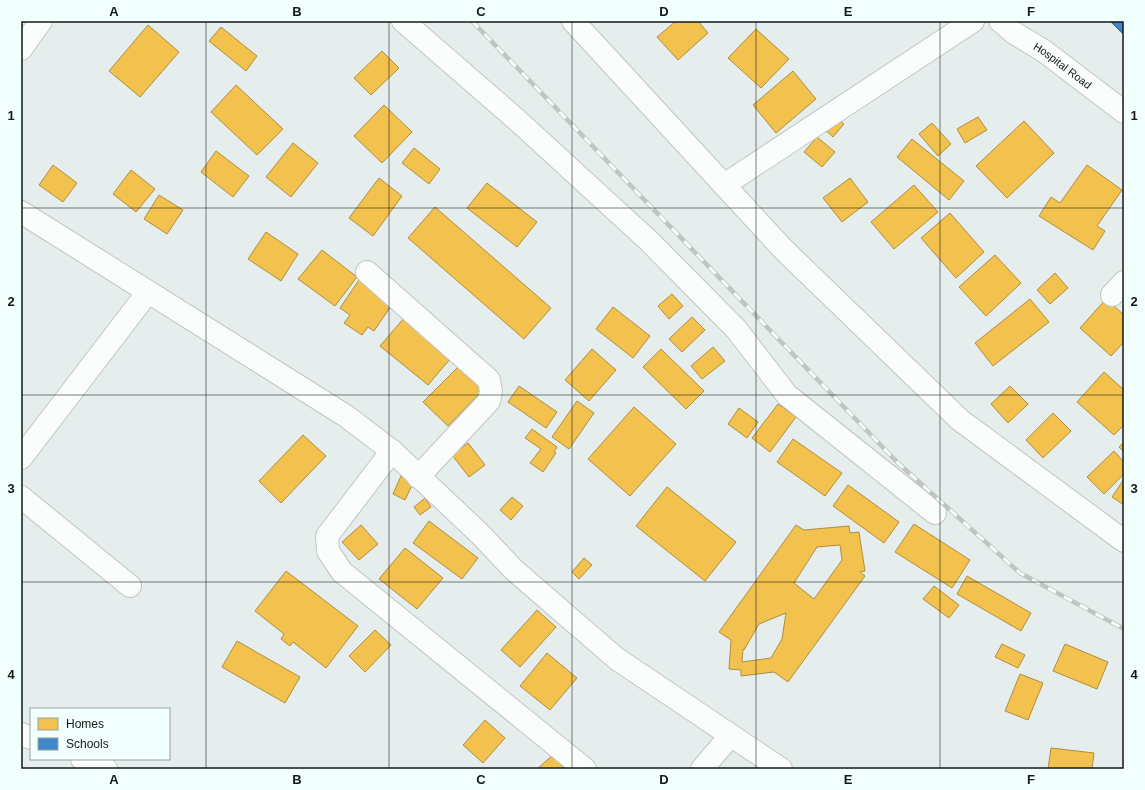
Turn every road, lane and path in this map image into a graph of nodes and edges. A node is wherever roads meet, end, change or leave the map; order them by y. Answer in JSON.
{"nodes":[{"id":1,"x":41,"y":21,"type":"edge"},
{"id":2,"x":403,"y":21,"type":"edge"},
{"id":3,"x":573,"y":21,"type":"edge"},
{"id":4,"x":973,"y":21,"type":"edge"},
{"id":5,"x":1000,"y":21,"type":"edge"},
{"id":6,"x":21,"y":49,"type":"edge"},
{"id":7,"x":1124,"y":112,"type":"edge"},
{"id":8,"x":724,"y":185,"type":"junction"},
{"id":9,"x":21,"y":212,"type":"edge"},
{"id":10,"x":367,"y":272,"type":"dead end"},
{"id":11,"x":148,"y":292,"type":"junction"},
{"id":12,"x":392,"y":451,"type":"junction"},
{"id":13,"x":21,"y":458,"type":"edge"},
{"id":14,"x":418,"y":477,"type":"junction"},
{"id":15,"x":21,"y":497,"type":"edge"},
{"id":16,"x":935,"y":513,"type":"dead end"},
{"id":17,"x":1124,"y":541,"type":"edge"},
{"id":18,"x":130,"y":586,"type":"dead end"},
{"id":19,"x":730,"y":736,"type":"junction"},
{"id":20,"x":84,"y":760,"type":"edge"},
{"id":21,"x":106,"y":769,"type":"edge"},
{"id":22,"x":585,"y":769,"type":"edge"},
{"id":23,"x":702,"y":769,"type":"edge"},
{"id":24,"x":781,"y":769,"type":"edge"}],
"edges":[{"from":1,"to":6,"type":"street"},
{"from":2,"to":16,"type":"street"},
{"from":3,"to":8,"type":"street"},
{"from":4,"to":8,"type":"street"},
{"from":5,"to":7,"type":"street","name":"Hospital Road"},
{"from":8,"to":17,"type":"street"},
{"from":9,"to":11,"type":"street"},
{"from":10,"to":14,"type":"street"},
{"from":11,"to":12,"type":"street"},
{"from":11,"to":13,"type":"street"},
{"from":12,"to":14,"type":"street"},
{"from":12,"to":22,"type":"street"},
{"from":14,"to":19,"type":"street"},
{"from":15,"to":18,"type":"street"},
{"from":19,"to":23,"type":"street"},
{"from":19,"to":24,"type":"street"},
{"from":20,"to":21,"type":"street"}]}
